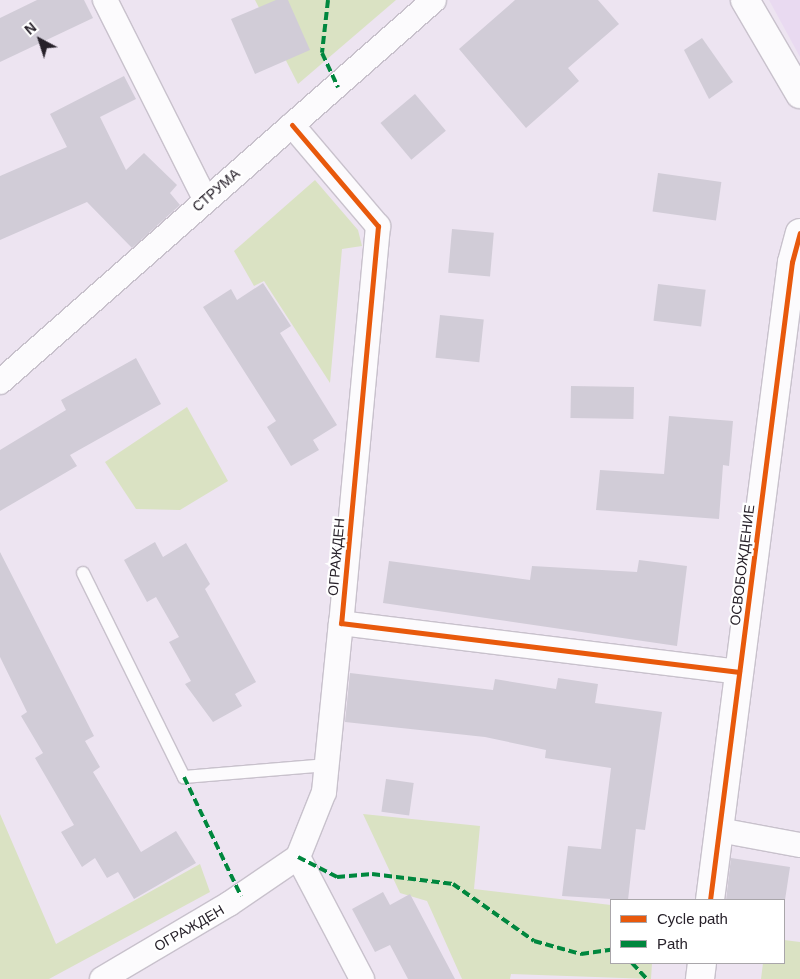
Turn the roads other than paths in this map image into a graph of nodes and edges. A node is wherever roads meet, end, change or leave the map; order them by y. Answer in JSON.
{"nodes":[{"id":1,"x":105,"y":0,"type":"edge"},
{"id":2,"x":434,"y":0,"type":"edge"},
{"id":3,"x":746,"y":0,"type":"edge"},
{"id":4,"x":800,"y":94,"type":"edge"},
{"id":5,"x":292,"y":125,"type":"junction"},
{"id":6,"x":205,"y":198,"type":"junction"},
{"id":7,"x":800,"y":233,"type":"edge"},
{"id":8,"x":0,"y":382,"type":"edge"},
{"id":9,"x":83,"y":573,"type":"dead end"},
{"id":10,"x":341,"y":623,"type":"junction"},
{"id":11,"x":739,"y":672,"type":"junction"},
{"id":12,"x":327,"y":765,"type":"junction"},
{"id":13,"x":719,"y":830,"type":"junction"},
{"id":14,"x":800,"y":845,"type":"edge"},
{"id":15,"x":298,"y":857,"type":"junction"},
{"id":16,"x":710,"y":899,"type":"edge"},
{"id":17,"x":702,"y":964,"type":"edge"},
{"id":18,"x":102,"y":979,"type":"edge"},
{"id":19,"x":362,"y":979,"type":"edge"},
{"id":20,"x":700,"y":979,"type":"edge"}],
"edges":[{"from":1,"to":6,"type":"street"},
{"from":2,"to":5,"type":"street","name":"СТРУМА"},
{"from":3,"to":4,"type":"street"},
{"from":5,"to":6,"type":"street","name":"СТРУМА"},
{"from":5,"to":10,"type":"street","name":"ОГРАЖДЕН"},
{"from":6,"to":8,"type":"street","name":"СТРУМА"},
{"from":7,"to":11,"type":"street","name":"ОСВОБОЖДЕНИЕ"},
{"from":9,"to":12,"type":"lane"},
{"from":10,"to":11,"type":"street"},
{"from":10,"to":12,"type":"street","name":"ОГРАЖДЕН"},
{"from":11,"to":13,"type":"street","name":"ОСВОБОЖДЕНИЕ"},
{"from":12,"to":15,"type":"street","name":"ОГРАЖДЕН"},
{"from":13,"to":14,"type":"street"},
{"from":13,"to":16,"type":"street","name":"ОСВОБОЖДЕНИЕ"},
{"from":15,"to":18,"type":"street","name":"ОГРАЖДЕН"},
{"from":15,"to":19,"type":"street"},
{"from":17,"to":20,"type":"street"}]}
